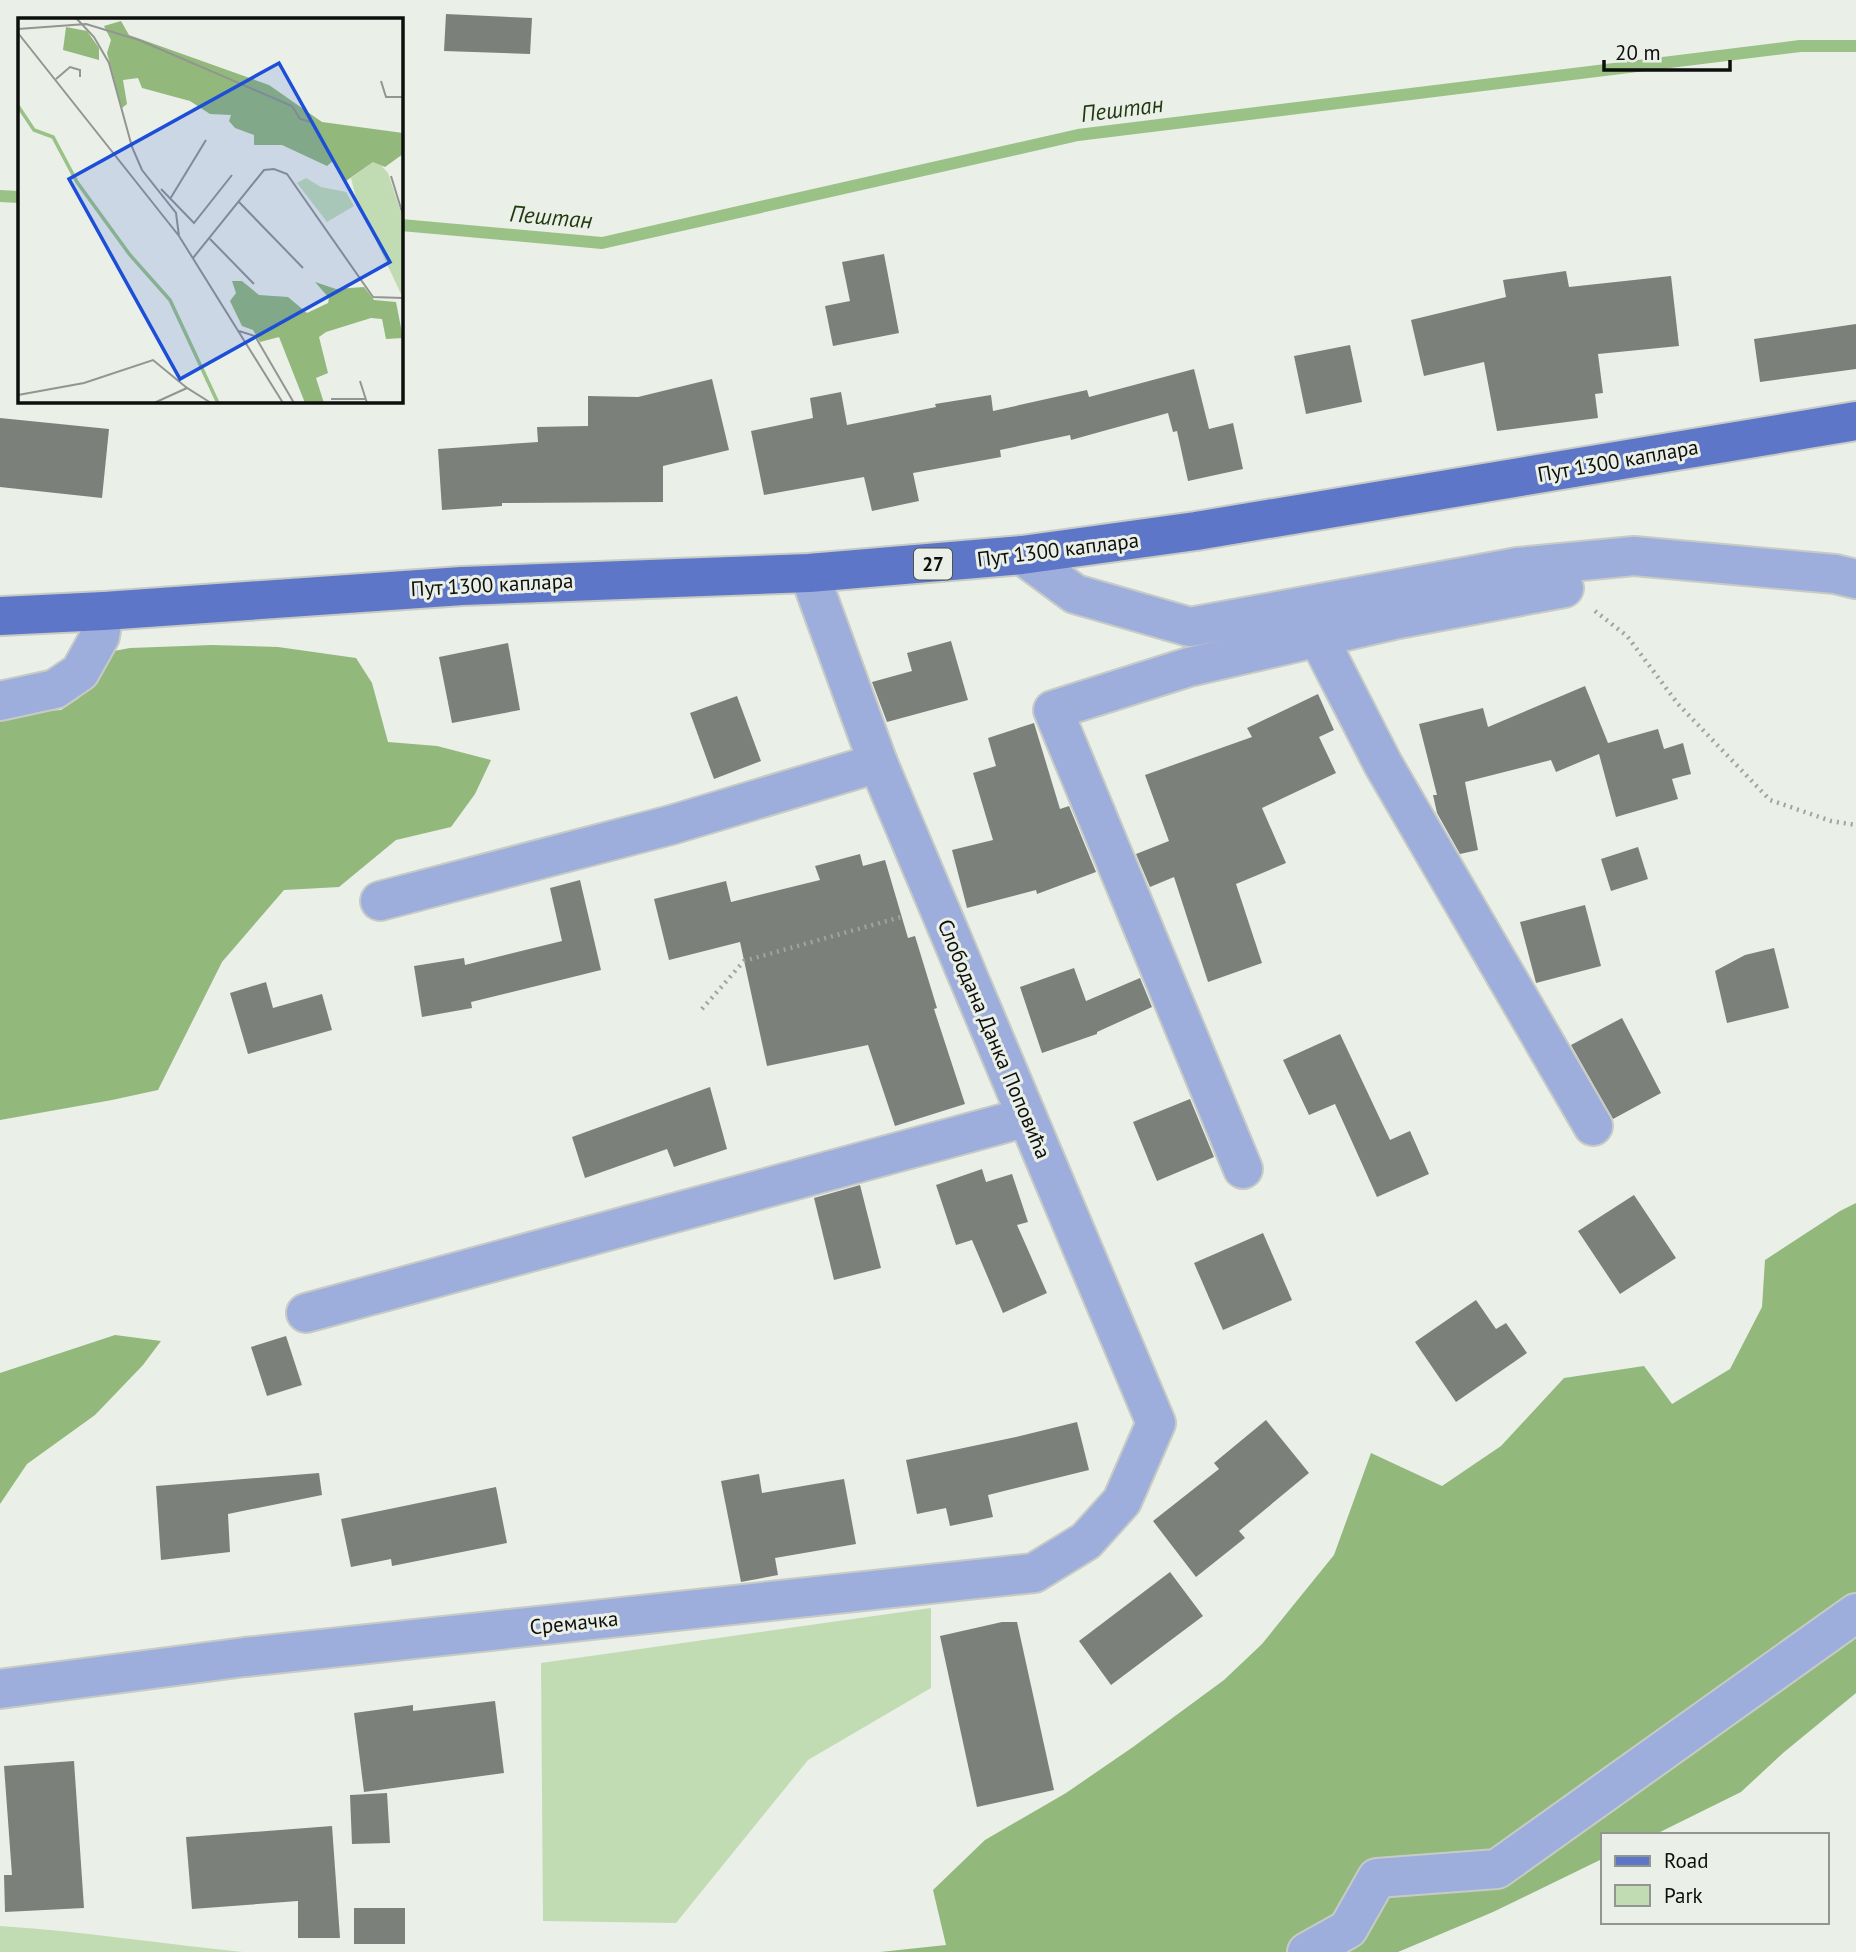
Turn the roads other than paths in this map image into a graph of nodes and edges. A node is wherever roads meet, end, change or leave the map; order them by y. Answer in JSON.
{"nodes":[{"id":1,"x":1856,"y":421,"type":"edge"},
{"id":2,"x":1022,"y":555,"type":"junction"},
{"id":3,"x":809,"y":573,"type":"junction"},
{"id":4,"x":1856,"y":579,"type":"edge"},
{"id":5,"x":1564,"y":587,"type":"road end"},
{"id":6,"x":104,"y":611,"type":"junction"},
{"id":7,"x":0,"y":616,"type":"edge"},
{"id":8,"x":1190,"y":627,"type":"junction"},
{"id":9,"x":1318,"y":637,"type":"junction"},
{"id":10,"x":1189,"y":667,"type":"junction"},
{"id":11,"x":0,"y":701,"type":"edge"},
{"id":12,"x":878,"y":764,"type":"junction"},
{"id":13,"x":380,"y":901,"type":"dead end"},
{"id":14,"x":1027,"y":1117,"type":"junction"},
{"id":15,"x":1593,"y":1126,"type":"dead end"},
{"id":16,"x":1243,"y":1170,"type":"dead end"},
{"id":17,"x":306,"y":1313,"type":"dead end"},
{"id":18,"x":1122,"y":1501,"type":"joint"},
{"id":19,"x":1856,"y":1613,"type":"edge"},
{"id":20,"x":0,"y":1689,"type":"edge"},
{"id":21,"x":1307,"y":1952,"type":"edge"}],
"edges":[{"from":1,"to":2,"type":"main road","name":"Пут 1300 каплара","number":"27"},
{"from":2,"to":3,"type":"main road","name":"Пут 1300 каплара","number":"27"},
{"from":2,"to":8,"type":"street"},
{"from":3,"to":6,"type":"main road","name":"Пут 1300 каплара","number":"27"},
{"from":3,"to":12,"type":"street","name":"Слободана Данка Поповића"},
{"from":4,"to":8,"type":"street"},
{"from":5,"to":9,"type":"street"},
{"from":6,"to":7,"type":"main road","name":"Пут 1300 каплара","number":"27"},
{"from":6,"to":11,"type":"street"},
{"from":8,"to":10,"type":"street"},
{"from":9,"to":10,"type":"street"},
{"from":9,"to":15,"type":"street"},
{"from":10,"to":16,"type":"street"},
{"from":12,"to":13,"type":"street"},
{"from":12,"to":14,"type":"street","name":"Слободана Данка Поповића"},
{"from":14,"to":17,"type":"street"},
{"from":14,"to":18,"type":"street","name":"Слободана Данка Поповића"},
{"from":18,"to":20,"type":"street","name":"Сремачка"},
{"from":19,"to":21,"type":"street"}]}
